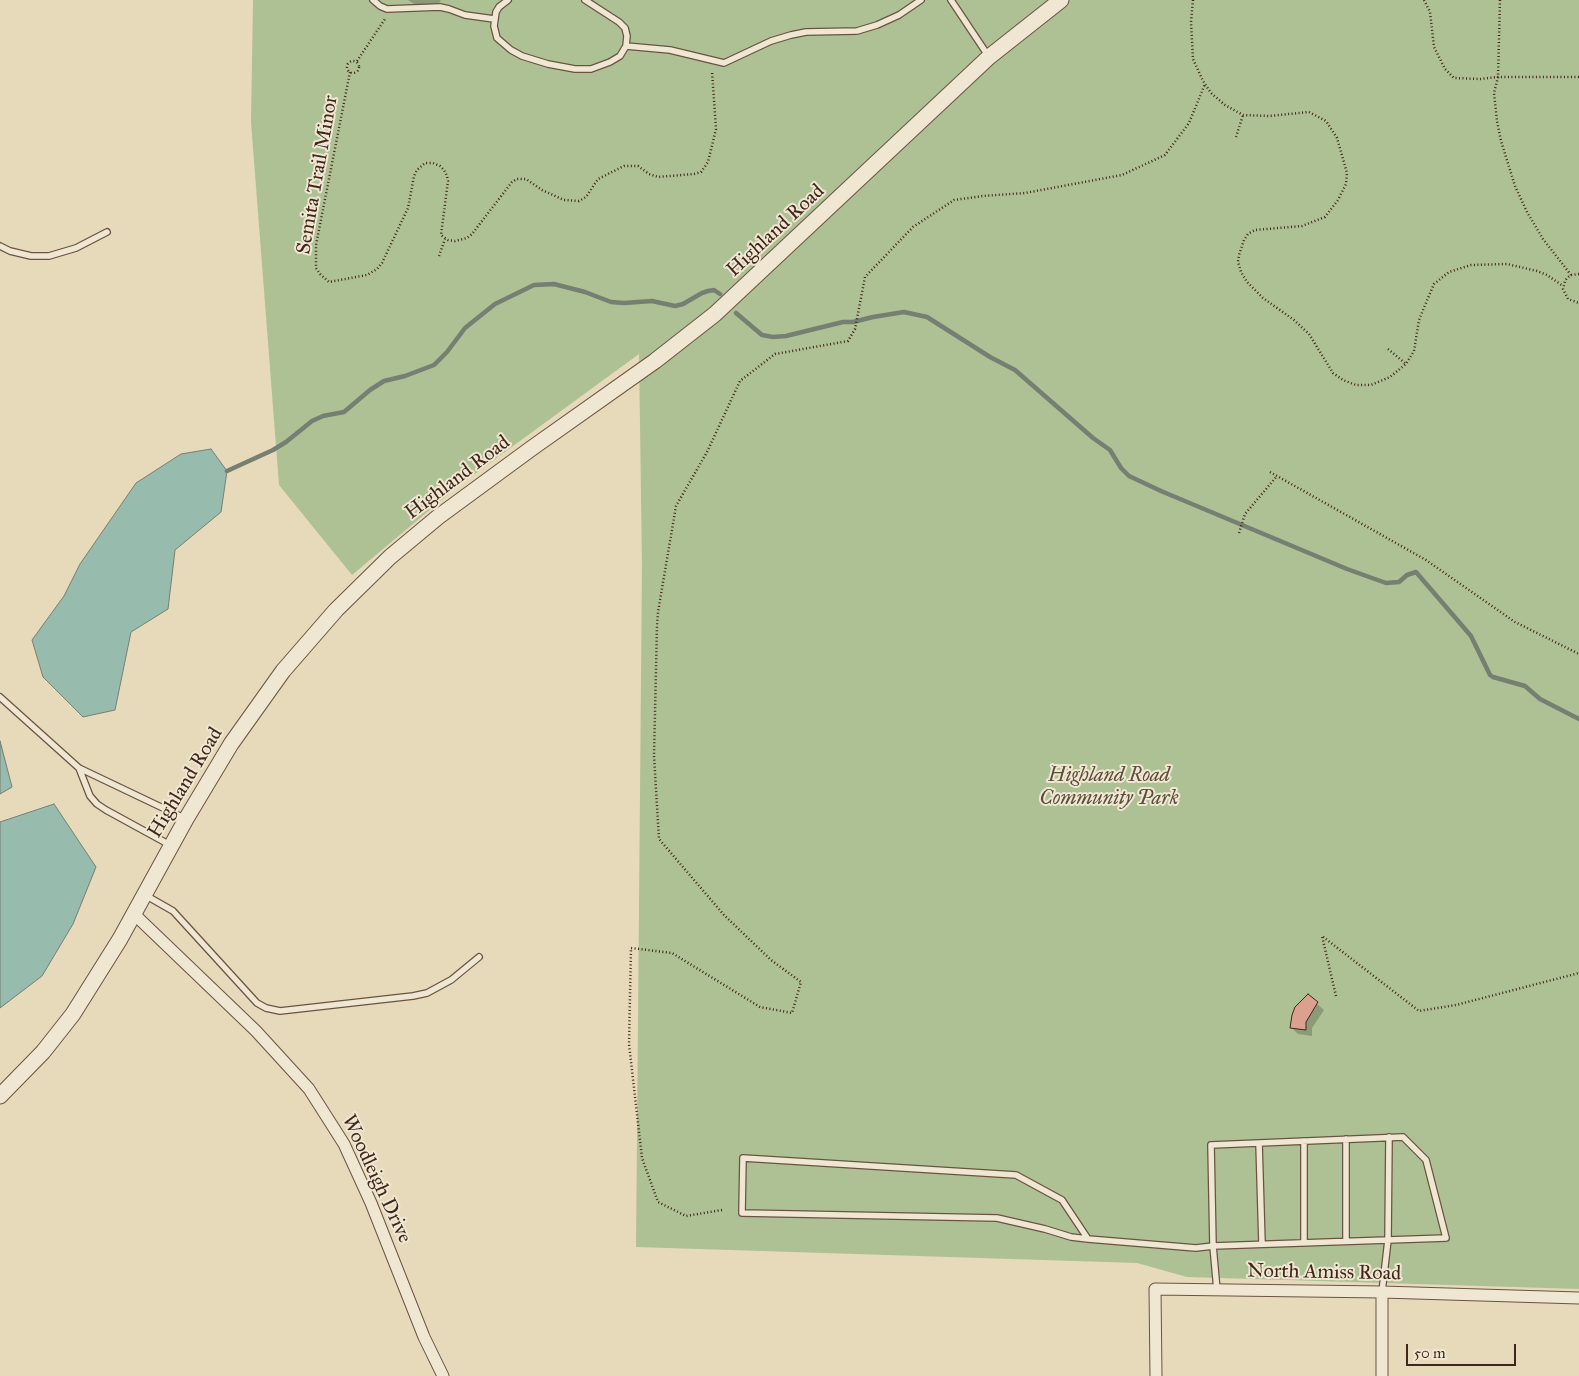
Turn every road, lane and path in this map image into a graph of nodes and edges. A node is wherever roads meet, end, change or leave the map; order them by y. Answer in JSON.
{"nodes":[{"id":1,"x":374,"y":0,"type":"edge"},
{"id":2,"x":508,"y":0,"type":"edge"},
{"id":3,"x":585,"y":0,"type":"edge"},
{"id":4,"x":921,"y":0,"type":"edge"},
{"id":5,"x":951,"y":0,"type":"edge"},
{"id":6,"x":1061,"y":0,"type":"edge"},
{"id":7,"x":1193,"y":0,"type":"edge"},
{"id":8,"x":1424,"y":0,"type":"edge"},
{"id":9,"x":1500,"y":0,"type":"edge"},
{"id":10,"x":392,"y":9,"type":"junction"},
{"id":11,"x":494,"y":19,"type":"junction"},
{"id":12,"x":626,"y":46,"type":"junction"},
{"id":13,"x":989,"y":57,"type":"junction"},
{"id":14,"x":711,"y":60,"type":"junction"},
{"id":15,"x":357,"y":61,"type":"junction"},
{"id":16,"x":350,"y":72,"type":"junction"},
{"id":17,"x":1498,"y":77,"type":"junction"},
{"id":18,"x":1579,"y":78,"type":"edge"},
{"id":19,"x":1205,"y":84,"type":"junction"},
{"id":20,"x":1243,"y":115,"type":"junction"},
{"id":21,"x":1236,"y":137,"type":"dead end"},
{"id":22,"x":107,"y":232,"type":"dead end"},
{"id":23,"x":445,"y":238,"type":"junction"},
{"id":24,"x":0,"y":246,"type":"edge"},
{"id":25,"x":438,"y":256,"type":"dead end"},
{"id":26,"x":1579,"y":274,"type":"edge"},
{"id":27,"x":1571,"y":275,"type":"junction"},
{"id":28,"x":1563,"y":286,"type":"junction"},
{"id":29,"x":1579,"y":303,"type":"edge"},
{"id":30,"x":1388,"y":349,"type":"dead end"},
{"id":31,"x":1406,"y":364,"type":"junction"},
{"id":32,"x":1270,"y":472,"type":"dead end"},
{"id":33,"x":1277,"y":476,"type":"junction"},
{"id":34,"x":1239,"y":533,"type":"dead end"},
{"id":35,"x":1579,"y":654,"type":"edge"},
{"id":36,"x":0,"y":697,"type":"edge"},
{"id":37,"x":79,"y":768,"type":"junction"},
{"id":38,"x":186,"y":819,"type":"junction"},
{"id":39,"x":171,"y":846,"type":"junction"},
{"id":40,"x":145,"y":895,"type":"junction"},
{"id":41,"x":134,"y":914,"type":"junction"},
{"id":42,"x":480,"y":957,"type":"dead end"},
{"id":43,"x":1579,"y":973,"type":"edge"},
{"id":44,"x":1336,"y":996,"type":"dead end"},
{"id":45,"x":0,"y":1096,"type":"edge"},
{"id":46,"x":1389,"y":1137,"type":"junction"},
{"id":47,"x":1346,"y":1139,"type":"junction"},
{"id":48,"x":1304,"y":1141,"type":"junction"},
{"id":49,"x":1259,"y":1143,"type":"junction"},
{"id":50,"x":722,"y":1210,"type":"dead end"},
{"id":51,"x":1088,"y":1239,"type":"junction"},
{"id":52,"x":1388,"y":1240,"type":"junction"},
{"id":53,"x":1346,"y":1242,"type":"junction"},
{"id":54,"x":1304,"y":1243,"type":"junction"},
{"id":55,"x":1262,"y":1244,"type":"junction"},
{"id":56,"x":1213,"y":1246,"type":"junction"},
{"id":57,"x":1217,"y":1290,"type":"junction"},
{"id":58,"x":1382,"y":1292,"type":"junction"},
{"id":59,"x":1579,"y":1298,"type":"edge"},
{"id":60,"x":443,"y":1376,"type":"edge"},
{"id":61,"x":1156,"y":1376,"type":"edge"},
{"id":62,"x":1382,"y":1376,"type":"edge"}],
"edges":[{"from":1,"to":10,"type":"lane"},
{"from":2,"to":11,"type":"lane"},
{"from":3,"to":12,"type":"lane"},
{"from":4,"to":14,"type":"lane"},
{"from":5,"to":13,"type":"lane"},
{"from":6,"to":13,"type":"street","name":"Highland Road"},
{"from":7,"to":19,"type":"path"},
{"from":8,"to":17,"type":"path"},
{"from":9,"to":17,"type":"path"},
{"from":10,"to":11,"type":"lane"},
{"from":10,"to":15,"type":"path"},
{"from":11,"to":12,"type":"lane"},
{"from":12,"to":14,"type":"lane"},
{"from":13,"to":38,"type":"street","name":"Highland Road"},
{"from":14,"to":23,"type":"path"},
{"from":15,"to":16,"type":"path"},
{"from":15,"to":16,"type":"path"},
{"from":16,"to":23,"type":"path","name":"Semita Trail Minor"},
{"from":17,"to":18,"type":"path"},
{"from":17,"to":27,"type":"path"},
{"from":19,"to":20,"type":"path"},
{"from":19,"to":50,"type":"path"},
{"from":20,"to":21,"type":"path"},
{"from":20,"to":31,"type":"path"},
{"from":22,"to":24,"type":"lane"},
{"from":23,"to":25,"type":"path"},
{"from":26,"to":27,"type":"path"},
{"from":27,"to":28,"type":"path"},
{"from":28,"to":29,"type":"path"},
{"from":28,"to":31,"type":"path"},
{"from":30,"to":31,"type":"path"},
{"from":32,"to":33,"type":"path"},
{"from":33,"to":34,"type":"path"},
{"from":33,"to":35,"type":"path"},
{"from":36,"to":37,"type":"lane"},
{"from":37,"to":38,"type":"lane"},
{"from":37,"to":39,"type":"lane"},
{"from":38,"to":39,"type":"street","name":"Highland Road"},
{"from":39,"to":40,"type":"street","name":"Highland Road"},
{"from":40,"to":41,"type":"street","name":"Highland Road"},
{"from":40,"to":42,"type":"lane"},
{"from":41,"to":45,"type":"street","name":"Highland Road"},
{"from":41,"to":60,"type":"street","name":"Woodleigh Drive"},
{"from":43,"to":44,"type":"path"},
{"from":46,"to":47,"type":"lane"},
{"from":46,"to":52,"type":"lane"},
{"from":46,"to":52,"type":"lane"},
{"from":47,"to":48,"type":"lane"},
{"from":47,"to":53,"type":"lane"},
{"from":48,"to":49,"type":"lane"},
{"from":48,"to":54,"type":"lane"},
{"from":49,"to":55,"type":"lane"},
{"from":49,"to":56,"type":"lane"},
{"from":51,"to":51,"type":"lane"},
{"from":51,"to":56,"type":"lane"},
{"from":52,"to":53,"type":"lane"},
{"from":52,"to":58,"type":"lane"},
{"from":53,"to":54,"type":"lane"},
{"from":54,"to":55,"type":"lane"},
{"from":55,"to":56,"type":"lane"},
{"from":56,"to":57,"type":"lane"},
{"from":57,"to":58,"type":"street","name":"North Amiss Road"},
{"from":57,"to":61,"type":"street","name":"North Amiss Road"},
{"from":58,"to":59,"type":"street","name":"North Amiss Road"},
{"from":58,"to":62,"type":"street"}]}
